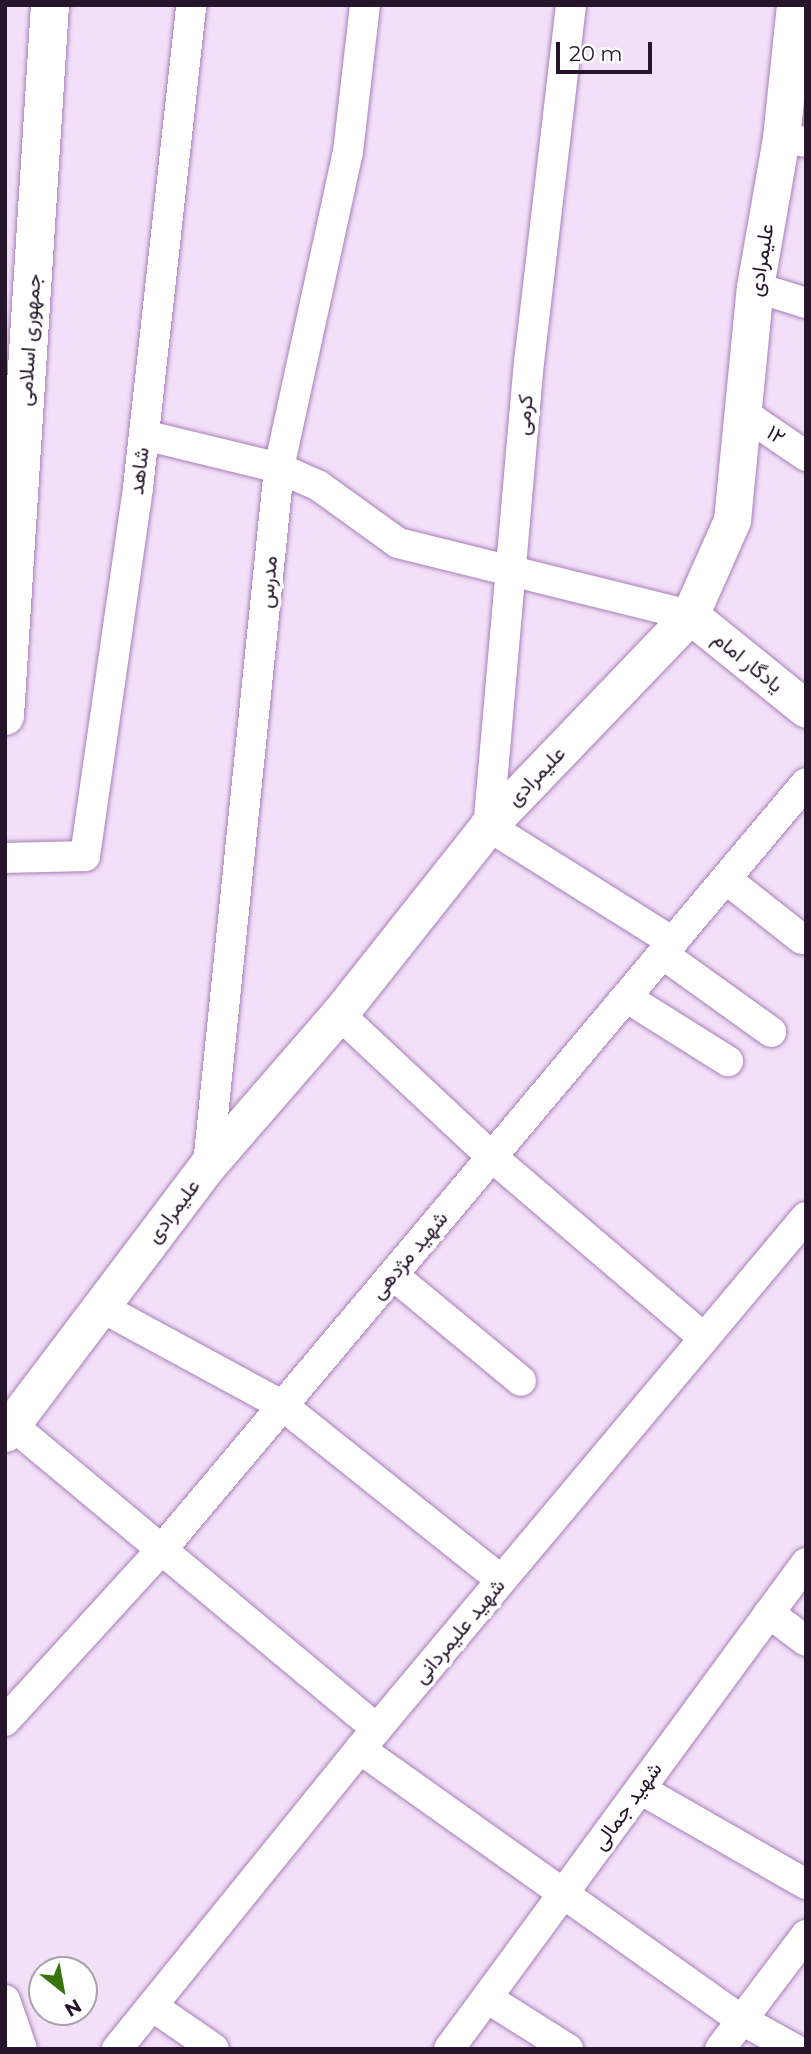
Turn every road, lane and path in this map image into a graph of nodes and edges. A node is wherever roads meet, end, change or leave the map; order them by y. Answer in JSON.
{"nodes":[{"id":1,"x":50,"y":5,"type":"edge"},
{"id":2,"x":191,"y":5,"type":"edge"},
{"id":3,"x":365,"y":5,"type":"edge"},
{"id":4,"x":570,"y":5,"type":"edge"},
{"id":5,"x":795,"y":5,"type":"edge"},
{"id":6,"x":793,"y":140,"type":"edge"},
{"id":7,"x":755,"y":287,"type":"junction"},
{"id":8,"x":806,"y":303,"type":"edge"},
{"id":9,"x":746,"y":415,"type":"junction"},
{"id":10,"x":144,"y":435,"type":"junction"},
{"id":11,"x":806,"y":456,"type":"edge"},
{"id":12,"x":279,"y":468,"type":"junction"},
{"id":13,"x":10,"y":564,"type":"edge"},
{"id":14,"x":509,"y":570,"type":"junction"},
{"id":15,"x":690,"y":615,"type":"junction"},
{"id":16,"x":806,"y":709,"type":"edge"},
{"id":17,"x":5,"y":716,"type":"edge"},
{"id":18,"x":806,"y":783,"type":"edge"},
{"id":19,"x":488,"y":826,"type":"junction"},
{"id":20,"x":5,"y":858,"type":"edge"},
{"id":21,"x":726,"y":879,"type":"junction"},
{"id":22,"x":802,"y":939,"type":"dead end"},
{"id":23,"x":669,"y":948,"type":"junction"},
{"id":24,"x":629,"y":999,"type":"junction"},
{"id":25,"x":339,"y":1014,"type":"junction"},
{"id":26,"x":771,"y":1032,"type":"dead end"},
{"id":27,"x":728,"y":1061,"type":"dead end"},
{"id":28,"x":492,"y":1157,"type":"junction"},
{"id":29,"x":208,"y":1164,"type":"junction"},
{"id":30,"x":806,"y":1217,"type":"edge"},
{"id":31,"x":393,"y":1275,"type":"junction"},
{"id":32,"x":101,"y":1307,"type":"junction"},
{"id":33,"x":704,"y":1338,"type":"junction"},
{"id":34,"x":521,"y":1381,"type":"dead end"},
{"id":35,"x":283,"y":1406,"type":"junction"},
{"id":36,"x":8,"y":1429,"type":"edge"},
{"id":37,"x":163,"y":1548,"type":"junction"},
{"id":38,"x":806,"y":1563,"type":"edge"},
{"id":39,"x":501,"y":1580,"type":"junction"},
{"id":40,"x":769,"y":1613,"type":"junction"},
{"id":41,"x":806,"y":1641,"type":"edge"},
{"id":42,"x":5,"y":1721,"type":"edge"},
{"id":43,"x":368,"y":1739,"type":"junction"},
{"id":44,"x":640,"y":1789,"type":"junction"},
{"id":45,"x":806,"y":1884,"type":"edge"},
{"id":46,"x":565,"y":1892,"type":"junction"},
{"id":47,"x":806,"y":1935,"type":"edge"},
{"id":48,"x":487,"y":1998,"type":"junction"},
{"id":49,"x":5,"y":2000,"type":"edge"},
{"id":50,"x":152,"y":2006,"type":"junction"},
{"id":51,"x":741,"y":2020,"type":"junction"},
{"id":52,"x":22,"y":2049,"type":"edge"},
{"id":53,"x":117,"y":2049,"type":"edge"},
{"id":54,"x":214,"y":2049,"type":"edge"},
{"id":55,"x":449,"y":2049,"type":"edge"},
{"id":56,"x":568,"y":2049,"type":"edge"},
{"id":57,"x":720,"y":2049,"type":"edge"},
{"id":58,"x":794,"y":2049,"type":"edge"}],
"edges":[{"from":1,"to":13,"type":"main road","name":"جمهوری اسلامی"},
{"from":2,"to":10,"type":"street","name":"شاهد"},
{"from":3,"to":12,"type":"street","name":"مدرس"},
{"from":4,"to":14,"type":"street","name":"کرمی"},
{"from":5,"to":6,"type":"street","name":"علیمرادی"},
{"from":6,"to":7,"type":"street","name":"علیمرادی"},
{"from":7,"to":8,"type":"street"},
{"from":7,"to":9,"type":"street","name":"علیمرادی"},
{"from":9,"to":11,"type":"street","name":"۱۲"},
{"from":9,"to":15,"type":"street","name":"علیمرادی"},
{"from":10,"to":12,"type":"street"},
{"from":10,"to":20,"type":"street","name":"شاهد"},
{"from":12,"to":14,"type":"street"},
{"from":12,"to":29,"type":"street","name":"مدرس"},
{"from":13,"to":17,"type":"main road","name":"جمهوری اسلامی"},
{"from":14,"to":15,"type":"street"},
{"from":14,"to":19,"type":"street","name":"کرمی"},
{"from":15,"to":16,"type":"street","name":"یادگار امام"},
{"from":15,"to":19,"type":"street","name":"علیمرادی"},
{"from":18,"to":21,"type":"street","name":"شهید مژدهی"},
{"from":19,"to":23,"type":"street"},
{"from":19,"to":25,"type":"street","name":"علیمرادی"},
{"from":21,"to":22,"type":"street"},
{"from":21,"to":23,"type":"street","name":"شهید مژدهی"},
{"from":23,"to":24,"type":"street","name":"شهید مژدهی"},
{"from":23,"to":26,"type":"street"},
{"from":24,"to":27,"type":"street"},
{"from":24,"to":28,"type":"street","name":"شهید مژدهی"},
{"from":25,"to":28,"type":"street"},
{"from":25,"to":29,"type":"street","name":"علیمرادی"},
{"from":28,"to":31,"type":"street","name":"شهید مژدهی"},
{"from":28,"to":33,"type":"street"},
{"from":29,"to":32,"type":"street","name":"علیمرادی"},
{"from":30,"to":33,"type":"street","name":"شهید علیمردانی"},
{"from":31,"to":34,"type":"street"},
{"from":31,"to":35,"type":"street","name":"شهید مژدهی"},
{"from":32,"to":35,"type":"street"},
{"from":32,"to":36,"type":"street","name":"علیمرادی"},
{"from":33,"to":39,"type":"street","name":"شهید علیمردانی"},
{"from":35,"to":37,"type":"street","name":"شهید مژدهی"},
{"from":35,"to":39,"type":"street"},
{"from":36,"to":37,"type":"street"},
{"from":37,"to":42,"type":"street","name":"شهید مژدهی"},
{"from":37,"to":43,"type":"street"},
{"from":38,"to":40,"type":"street","name":"شهید جمالی"},
{"from":39,"to":43,"type":"street","name":"شهید علیمردانی"},
{"from":40,"to":41,"type":"street"},
{"from":40,"to":44,"type":"street","name":"شهید جمالی"},
{"from":43,"to":46,"type":"street"},
{"from":43,"to":50,"type":"street","name":"شهید علیمردانی"},
{"from":44,"to":45,"type":"street"},
{"from":44,"to":46,"type":"street","name":"شهید جمالی"},
{"from":46,"to":48,"type":"street","name":"شهید جمالی"},
{"from":46,"to":51,"type":"street"},
{"from":47,"to":51,"type":"street"},
{"from":48,"to":55,"type":"street","name":"شهید جمالی"},
{"from":48,"to":56,"type":"street"},
{"from":49,"to":52,"type":"street"},
{"from":50,"to":53,"type":"street","name":"شهید علیمردانی"},
{"from":50,"to":54,"type":"street"},
{"from":51,"to":57,"type":"street"},
{"from":51,"to":58,"type":"street"}]}
